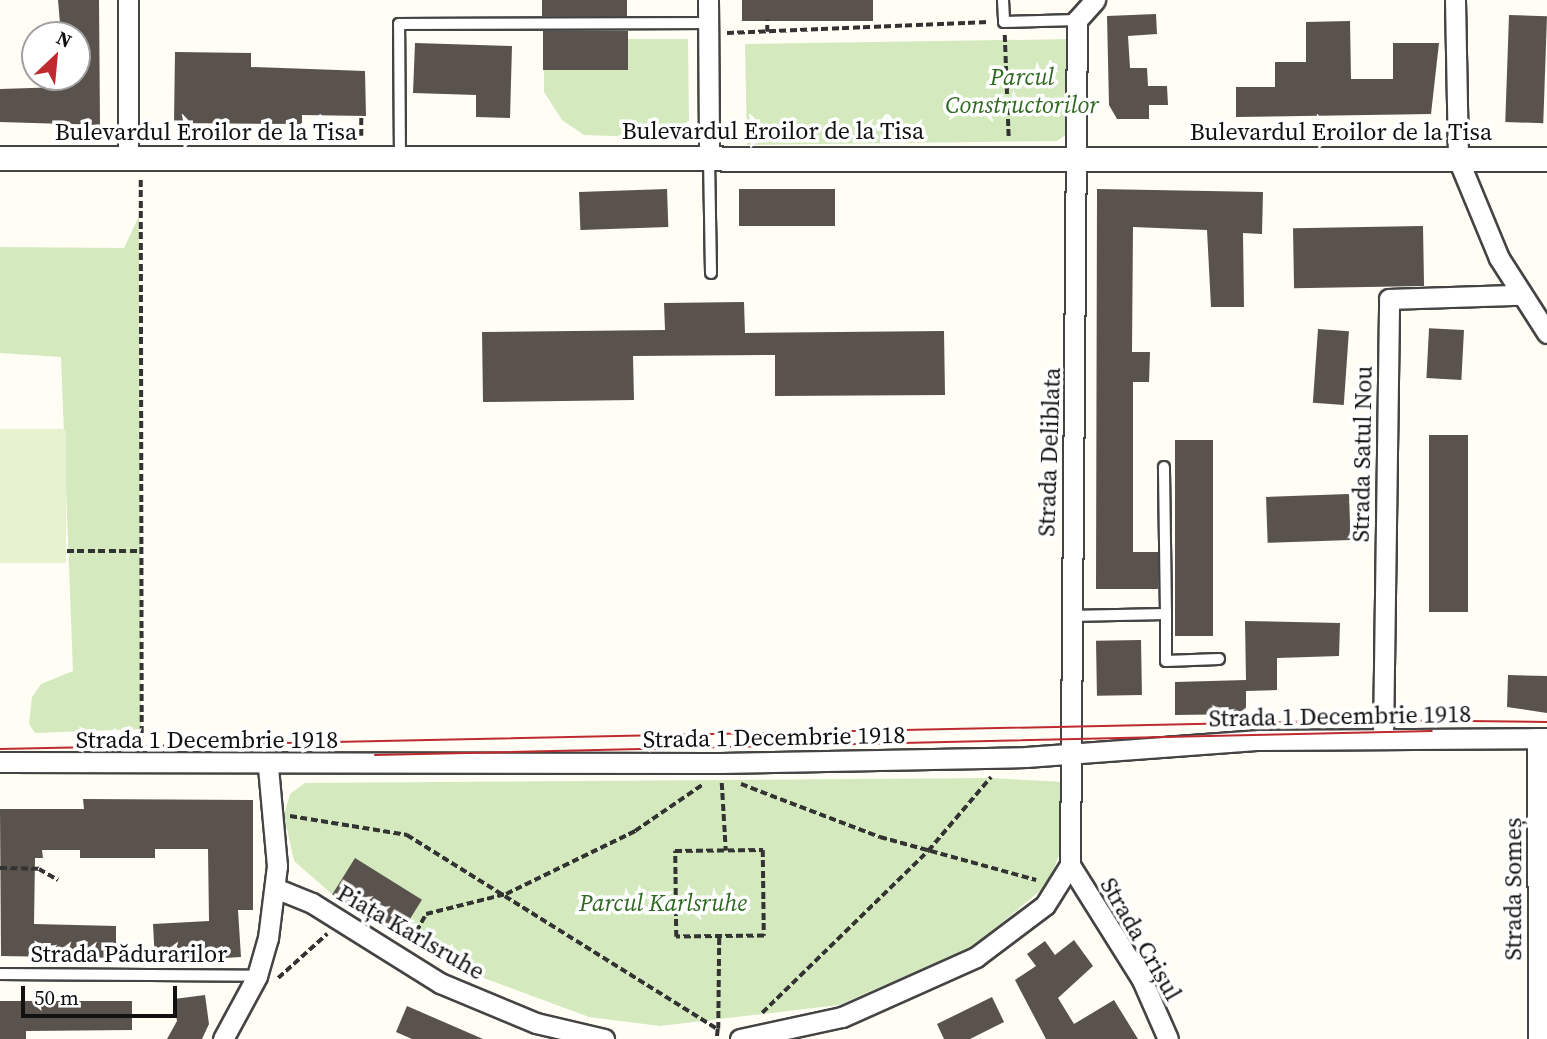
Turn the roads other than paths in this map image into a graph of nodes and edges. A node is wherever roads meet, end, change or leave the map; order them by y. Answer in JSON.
{"nodes":[{"id":1,"x":128,"y":0,"type":"edge"},
{"id":2,"x":708,"y":0,"type":"edge"},
{"id":3,"x":1003,"y":0,"type":"edge"},
{"id":4,"x":1096,"y":0,"type":"edge"},
{"id":5,"x":1455,"y":0,"type":"edge"},
{"id":6,"x":1077,"y":20,"type":"junction"},
{"id":7,"x":715,"y":28,"type":"junction"},
{"id":8,"x":1081,"y":156,"type":"junction"},
{"id":9,"x":0,"y":158,"type":"edge"},
{"id":10,"x":400,"y":158,"type":"junction"},
{"id":11,"x":709,"y":158,"type":"junction"},
{"id":12,"x":134,"y":159,"type":"junction"},
{"id":13,"x":1458,"y":159,"type":"junction"},
{"id":14,"x":1547,"y":159,"type":"edge"},
{"id":15,"x":711,"y":273,"type":"dead end"},
{"id":16,"x":1519,"y":295,"type":"junction"},
{"id":17,"x":1547,"y":333,"type":"edge"},
{"id":18,"x":1164,"y":467,"type":"dead end"},
{"id":19,"x":1166,"y":614,"type":"junction"},
{"id":20,"x":1069,"y":616,"type":"junction"},
{"id":21,"x":1219,"y":659,"type":"dead end"},
{"id":22,"x":1542,"y":738,"type":"edge"},
{"id":23,"x":1383,"y":739,"type":"junction"},
{"id":24,"x":1069,"y":750,"type":"junction"},
{"id":25,"x":0,"y":762,"type":"edge"},
{"id":26,"x":268,"y":767,"type":"junction"},
{"id":27,"x":1070,"y":865,"type":"junction"},
{"id":28,"x":275,"y":888,"type":"junction"},
{"id":29,"x":0,"y":974,"type":"edge"},
{"id":30,"x":266,"y":979,"type":"junction"},
{"id":31,"x":734,"y":1033,"type":"edge"},
{"id":32,"x":223,"y":1039,"type":"edge"},
{"id":33,"x":604,"y":1039,"type":"edge"},
{"id":34,"x":1168,"y":1039,"type":"edge"},
{"id":35,"x":1538,"y":1039,"type":"edge"}],
"edges":[{"from":1,"to":12,"type":"street"},
{"from":2,"to":7,"type":"street"},
{"from":3,"to":6,"type":"lane"},
{"from":4,"to":6,"type":"street"},
{"from":5,"to":13,"type":"street"},
{"from":6,"to":8,"type":"street","name":"Strada Deliblata"},
{"from":7,"to":10,"type":"lane"},
{"from":7,"to":11,"type":"street"},
{"from":8,"to":11,"type":"street","name":"Bulevardul Eroilor de la Tisa"},
{"from":8,"to":13,"type":"street","name":"Bulevardul Eroilor de la Tisa"},
{"from":8,"to":20,"type":"street","name":"Strada Deliblata"},
{"from":9,"to":12,"type":"street","name":"Bulevardul Eroilor de la Tisa"},
{"from":10,"to":11,"type":"street","name":"Bulevardul Eroilor de la Tisa"},
{"from":10,"to":12,"type":"street","name":"Bulevardul Eroilor de la Tisa"},
{"from":11,"to":15,"type":"lane"},
{"from":13,"to":14,"type":"street","name":"Bulevardul Eroilor de la Tisa"},
{"from":13,"to":16,"type":"street"},
{"from":16,"to":17,"type":"street"},
{"from":16,"to":23,"type":"street","name":"Strada Satul Nou"},
{"from":18,"to":19,"type":"lane"},
{"from":19,"to":20,"type":"lane"},
{"from":19,"to":21,"type":"lane"},
{"from":20,"to":24,"type":"street","name":"Strada Deliblata"},
{"from":22,"to":23,"type":"street","name":"Strada 1 Decembrie 1918"},
{"from":22,"to":35,"type":"street","name":"Strada Someș"},
{"from":23,"to":24,"type":"street","name":"Strada 1 Decembrie 1918"},
{"from":24,"to":26,"type":"street","name":"Strada 1 Decembrie 1918"},
{"from":24,"to":27,"type":"street"},
{"from":25,"to":26,"type":"street","name":"Strada 1 Decembrie 1918"},
{"from":26,"to":28,"type":"street"},
{"from":27,"to":31,"type":"street"},
{"from":27,"to":34,"type":"street","name":"Strada Crișul"},
{"from":28,"to":30,"type":"street"},
{"from":28,"to":33,"type":"street","name":"Piața Karlsruhe"},
{"from":29,"to":30,"type":"lane","name":"Strada Pădurarilor"},
{"from":30,"to":32,"type":"street"}]}
